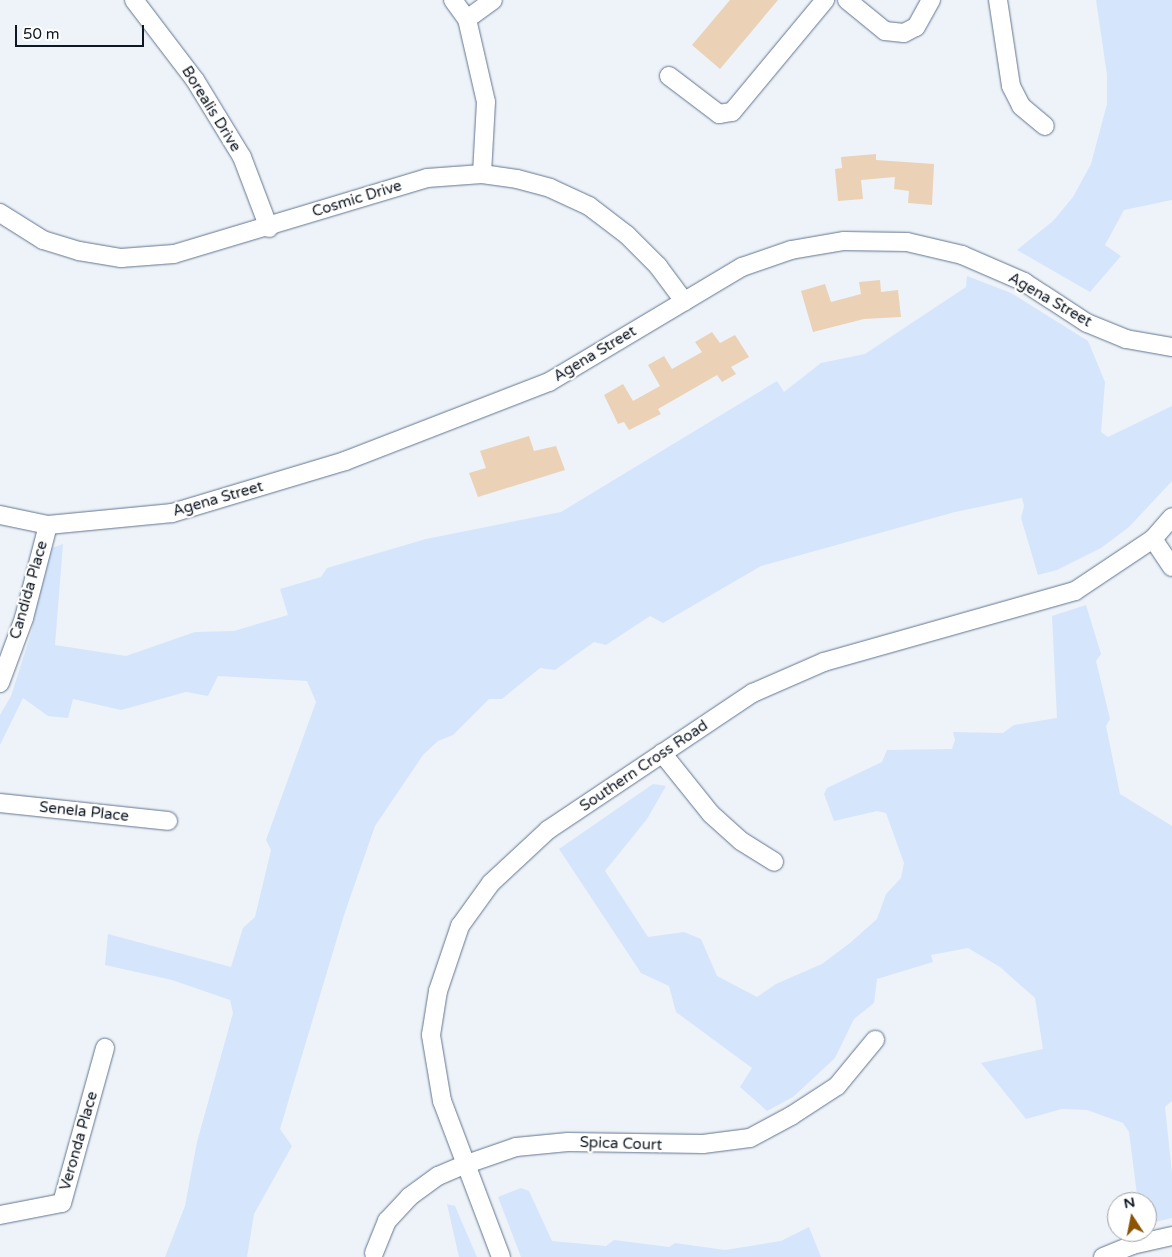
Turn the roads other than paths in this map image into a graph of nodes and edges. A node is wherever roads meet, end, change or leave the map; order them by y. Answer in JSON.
{"nodes":[{"id":1,"x":134,"y":0,"type":"edge"},
{"id":2,"x":453,"y":0,"type":"edge"},
{"id":3,"x":493,"y":0,"type":"edge"},
{"id":4,"x":825,"y":0,"type":"edge"},
{"id":5,"x":847,"y":0,"type":"edge"},
{"id":6,"x":931,"y":0,"type":"edge"},
{"id":7,"x":998,"y":0,"type":"edge"},
{"id":8,"x":467,"y":19,"type":"junction"},
{"id":9,"x":669,"y":76,"type":"dead end"},
{"id":10,"x":1045,"y":126,"type":"dead end"},
{"id":11,"x":482,"y":174,"type":"junction"},
{"id":12,"x":0,"y":213,"type":"edge"},
{"id":13,"x":269,"y":228,"type":"junction"},
{"id":14,"x":684,"y":301,"type":"junction"},
{"id":15,"x":1172,"y":347,"type":"edge"},
{"id":16,"x":0,"y":515,"type":"edge"},
{"id":17,"x":1172,"y":517,"type":"edge"},
{"id":18,"x":48,"y":524,"type":"junction"},
{"id":19,"x":1153,"y":539,"type":"junction"},
{"id":20,"x":1172,"y":567,"type":"edge"},
{"id":21,"x":0,"y":683,"type":"edge"},
{"id":22,"x":662,"y":753,"type":"junction"},
{"id":23,"x":0,"y":803,"type":"edge"},
{"id":24,"x":168,"y":821,"type":"dead end"},
{"id":25,"x":774,"y":862,"type":"dead end"},
{"id":26,"x":874,"y":1040,"type":"dead end"},
{"id":27,"x":105,"y":1048,"type":"dead end"},
{"id":28,"x":464,"y":1165,"type":"junction"},
{"id":29,"x":0,"y":1215,"type":"edge"},
{"id":30,"x":1172,"y":1236,"type":"edge"},
{"id":31,"x":374,"y":1252,"type":"dead end"},
{"id":32,"x":501,"y":1257,"type":"edge"},
{"id":33,"x":1103,"y":1257,"type":"edge"}],
"edges":[{"from":1,"to":13,"type":"street","name":"Borealis Drive"},
{"from":2,"to":8,"type":"street"},
{"from":3,"to":8,"type":"street"},
{"from":4,"to":9,"type":"street"},
{"from":5,"to":6,"type":"street"},
{"from":7,"to":10,"type":"street"},
{"from":8,"to":11,"type":"street"},
{"from":11,"to":13,"type":"street","name":"Cosmic Drive"},
{"from":11,"to":14,"type":"street","name":"Cosmic Drive"},
{"from":12,"to":13,"type":"street","name":"Cosmic Drive"},
{"from":14,"to":15,"type":"street","name":"Agena Street"},
{"from":14,"to":18,"type":"street","name":"Agena Street"},
{"from":16,"to":18,"type":"street","name":"Agena Street"},
{"from":17,"to":19,"type":"street","name":"Southern Cross Road"},
{"from":18,"to":21,"type":"street","name":"Candida Place"},
{"from":19,"to":20,"type":"street"},
{"from":19,"to":22,"type":"street","name":"Southern Cross Road"},
{"from":22,"to":25,"type":"street"},
{"from":22,"to":28,"type":"street","name":"Southern Cross Road"},
{"from":23,"to":24,"type":"street","name":"Senela Place"},
{"from":26,"to":28,"type":"street","name":"Spica Court"},
{"from":27,"to":29,"type":"street","name":"Veronda Place"},
{"from":28,"to":31,"type":"street","name":"Spica Court"},
{"from":28,"to":32,"type":"street","name":"Southern Cross Road"},
{"from":30,"to":33,"type":"street"}]}
